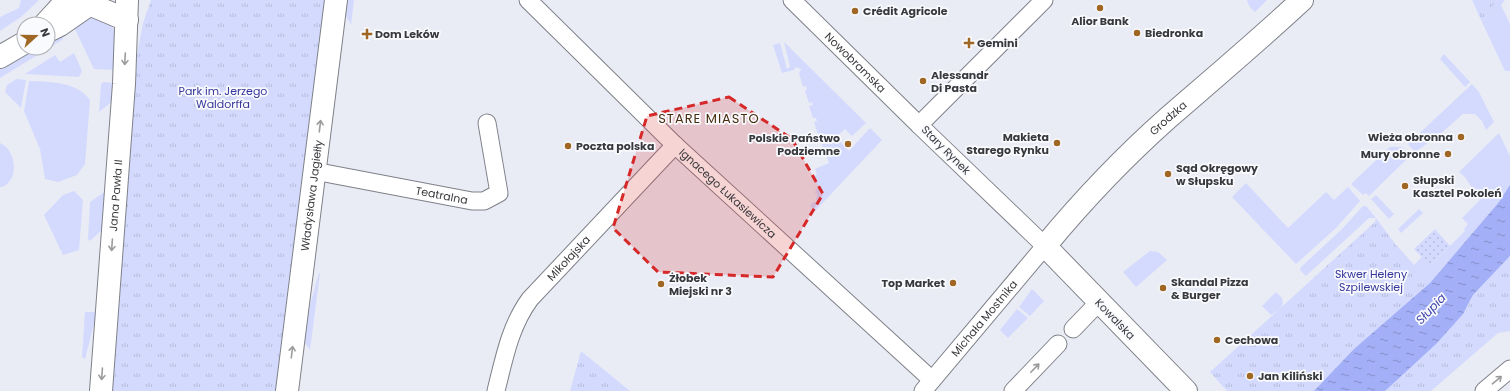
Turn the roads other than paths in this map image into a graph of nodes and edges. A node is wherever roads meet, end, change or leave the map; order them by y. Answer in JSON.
{"nodes":[{"id":1,"x":67,"y":0,"type":"edge"},
{"id":2,"x":336,"y":0,"type":"edge"},
{"id":3,"x":529,"y":0,"type":"edge"},
{"id":4,"x":792,"y":0,"type":"edge"},
{"id":5,"x":1302,"y":0,"type":"edge"},
{"id":6,"x":1043,"y":1,"type":"edge"},
{"id":7,"x":93,"y":2,"type":"edge"},
{"id":8,"x":127,"y":10,"type":"edge"},
{"id":9,"x":52,"y":16,"type":"edge"},
{"id":10,"x":56,"y":27,"type":"edge"},
{"id":11,"x":16,"y":48,"type":"edge"},
{"id":12,"x":0,"y":57,"type":"edge"},
{"id":13,"x":487,"y":123,"type":"dead end"},
{"id":14,"x":919,"y":125,"type":"junction"},
{"id":15,"x":675,"y":145,"type":"junction"},
{"id":16,"x":314,"y":171,"type":"junction"},
{"id":17,"x":1045,"y":246,"type":"junction"},
{"id":18,"x":1099,"y":302,"type":"junction"},
{"id":19,"x":1073,"y":328,"type":"dead end"},
{"id":20,"x":1058,"y":344,"type":"dead end"},
{"id":21,"x":1510,"y":369,"type":"edge"},
{"id":22,"x":928,"y":385,"type":"edge"},
{"id":23,"x":101,"y":391,"type":"edge"},
{"id":24,"x":287,"y":391,"type":"edge"},
{"id":25,"x":496,"y":391,"type":"edge"},
{"id":26,"x":1013,"y":391,"type":"edge"},
{"id":27,"x":1186,"y":391,"type":"edge"},
{"id":28,"x":1484,"y":391,"type":"edge"}],
"edges":[{"from":1,"to":9,"type":"street"},
{"from":16,"to":2,"type":"street","name":"Władysława Jagiełły","one_way":true},
{"from":3,"to":15,"type":"street","name":"Ignacego Łukasiewicza"},
{"from":4,"to":14,"type":"street","name":"Nowobramska"},
{"from":5,"to":17,"type":"street","name":"Grodzka"},
{"from":6,"to":14,"type":"street","name":"Stary Rynek"},
{"from":7,"to":8,"type":"street"},
{"from":7,"to":10,"type":"street"},
{"from":8,"to":23,"type":"street","name":"Jana Pawła II","one_way":true},
{"from":11,"to":12,"type":"street"},
{"from":13,"to":16,"type":"street","name":"Teatralna"},
{"from":14,"to":17,"type":"street","name":"Stary Rynek"},
{"from":15,"to":22,"type":"street","name":"Ignacego Łukasiewicza"},
{"from":15,"to":25,"type":"street","name":"Mikołajska"},
{"from":24,"to":16,"type":"street","name":"Władysława Jagiełły","one_way":true},
{"from":17,"to":18,"type":"street","name":"Kowalska"},
{"from":17,"to":22,"type":"street","name":"Michała Mostnika"},
{"from":18,"to":19,"type":"street"},
{"from":18,"to":27,"type":"street","name":"Kowalska"},
{"from":26,"to":20,"type":"street","one_way":true},
{"from":28,"to":21,"type":"street","one_way":true}]}
